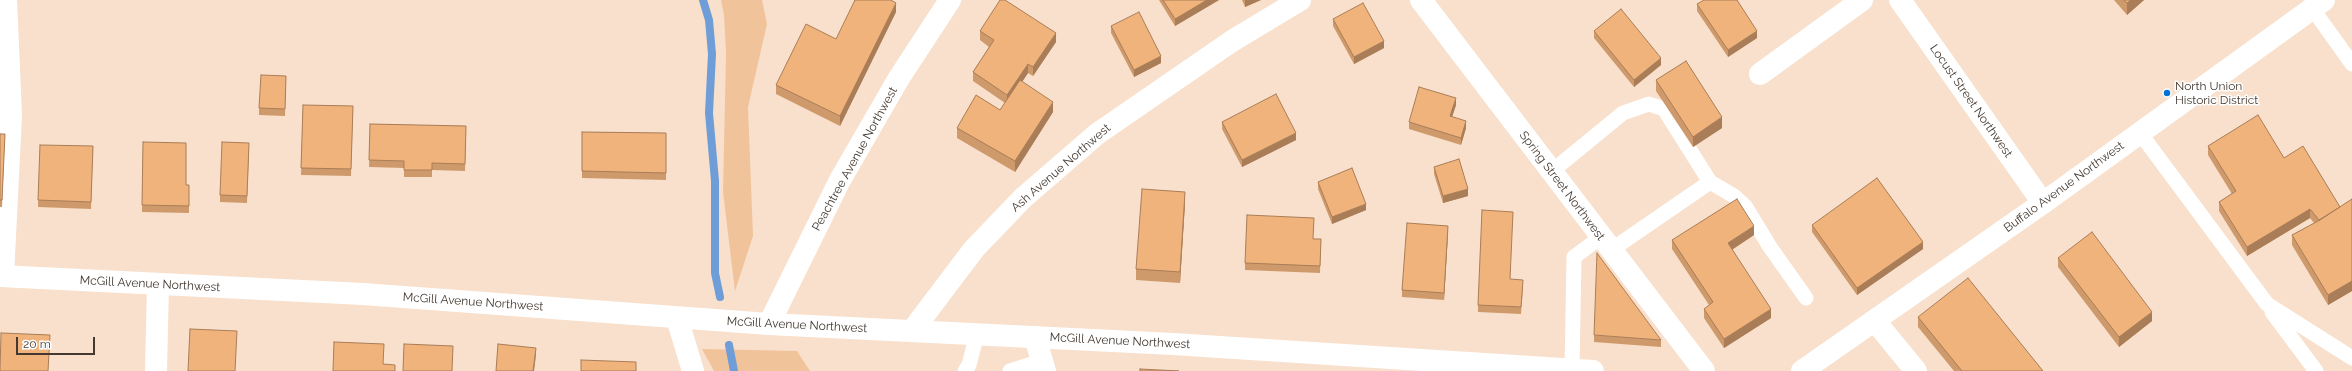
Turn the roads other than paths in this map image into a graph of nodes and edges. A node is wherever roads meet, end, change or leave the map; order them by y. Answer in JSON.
{"nodes":[{"id":1,"x":6,"y":0,"type":"edge"},
{"id":2,"x":950,"y":0,"type":"edge"},
{"id":3,"x":1300,"y":0,"type":"edge"},
{"id":4,"x":1421,"y":0,"type":"edge"},
{"id":5,"x":1862,"y":0,"type":"edge"},
{"id":6,"x":1900,"y":0,"type":"edge"},
{"id":7,"x":2318,"y":4,"type":"edge"},
{"id":8,"x":2352,"y":64,"type":"edge"},
{"id":9,"x":1760,"y":74,"type":"dead end"},
{"id":10,"x":2140,"y":133,"type":"junction"},
{"id":11,"x":1552,"y":172,"type":"junction"},
{"id":12,"x":1710,"y":182,"type":"junction"},
{"id":13,"x":2043,"y":203,"type":"junction"},
{"id":14,"x":1606,"y":243,"type":"junction"},
{"id":15,"x":1,"y":276,"type":"edge"},
{"id":16,"x":158,"y":284,"type":"junction"},
{"id":17,"x":1806,"y":298,"type":"dead end"},
{"id":18,"x":2267,"y":304,"type":"junction"},
{"id":19,"x":677,"y":318,"type":"junction"},
{"id":20,"x":1875,"y":321,"type":"junction"},
{"id":21,"x":769,"y":324,"type":"junction"},
{"id":22,"x":912,"y":331,"type":"junction"},
{"id":23,"x":977,"y":334,"type":"junction"},
{"id":24,"x":1035,"y":337,"type":"junction"},
{"id":25,"x":2352,"y":358,"type":"edge"},
{"id":26,"x":1044,"y":366,"type":"edge"},
{"id":27,"x":1907,"y":368,"type":"edge"},
{"id":28,"x":1583,"y":370,"type":"edge"},
{"id":29,"x":156,"y":371,"type":"edge"},
{"id":30,"x":693,"y":371,"type":"edge"},
{"id":31,"x":965,"y":371,"type":"edge"},
{"id":32,"x":1010,"y":371,"type":"edge"},
{"id":33,"x":1704,"y":371,"type":"edge"},
{"id":34,"x":1802,"y":371,"type":"edge"},
{"id":35,"x":2316,"y":371,"type":"edge"}],
"edges":[{"from":1,"to":15,"type":"street"},
{"from":2,"to":21,"type":"street","name":"Peachtree Avenue Northwest"},
{"from":3,"to":22,"type":"street","name":"Ash Avenue Northwest"},
{"from":4,"to":11,"type":"street","name":"Spring Street Northwest"},
{"from":5,"to":9,"type":"street"},
{"from":6,"to":13,"type":"street","name":"Locust Street Northwest"},
{"from":7,"to":8,"type":"lane"},
{"from":7,"to":10,"type":"street","name":"Buffalo Avenue Northwest"},
{"from":10,"to":13,"type":"street","name":"Buffalo Avenue Northwest"},
{"from":10,"to":18,"type":"lane"},
{"from":11,"to":12,"type":"lane"},
{"from":11,"to":14,"type":"street","name":"Spring Street Northwest"},
{"from":12,"to":14,"type":"lane"},
{"from":12,"to":17,"type":"lane"},
{"from":13,"to":20,"type":"street","name":"Buffalo Avenue Northwest"},
{"from":14,"to":28,"type":"lane"},
{"from":14,"to":33,"type":"street","name":"Spring Street Northwest"},
{"from":15,"to":16,"type":"street","name":"McGill Avenue Northwest"},
{"from":16,"to":19,"type":"street","name":"McGill Avenue Northwest"},
{"from":16,"to":29,"type":"street"},
{"from":18,"to":25,"type":"lane"},
{"from":18,"to":35,"type":"lane"},
{"from":19,"to":21,"type":"street","name":"McGill Avenue Northwest"},
{"from":19,"to":30,"type":"street"},
{"from":20,"to":27,"type":"street"},
{"from":20,"to":34,"type":"street","name":"Buffalo Avenue Northwest"},
{"from":21,"to":22,"type":"street","name":"McGill Avenue Northwest"},
{"from":22,"to":23,"type":"street","name":"McGill Avenue Northwest"},
{"from":23,"to":24,"type":"street","name":"McGill Avenue Northwest"},
{"from":23,"to":31,"type":"lane"},
{"from":24,"to":26,"type":"street"},
{"from":24,"to":28,"type":"street","name":"McGill Avenue Northwest"},
{"from":26,"to":32,"type":"lane"}]}
